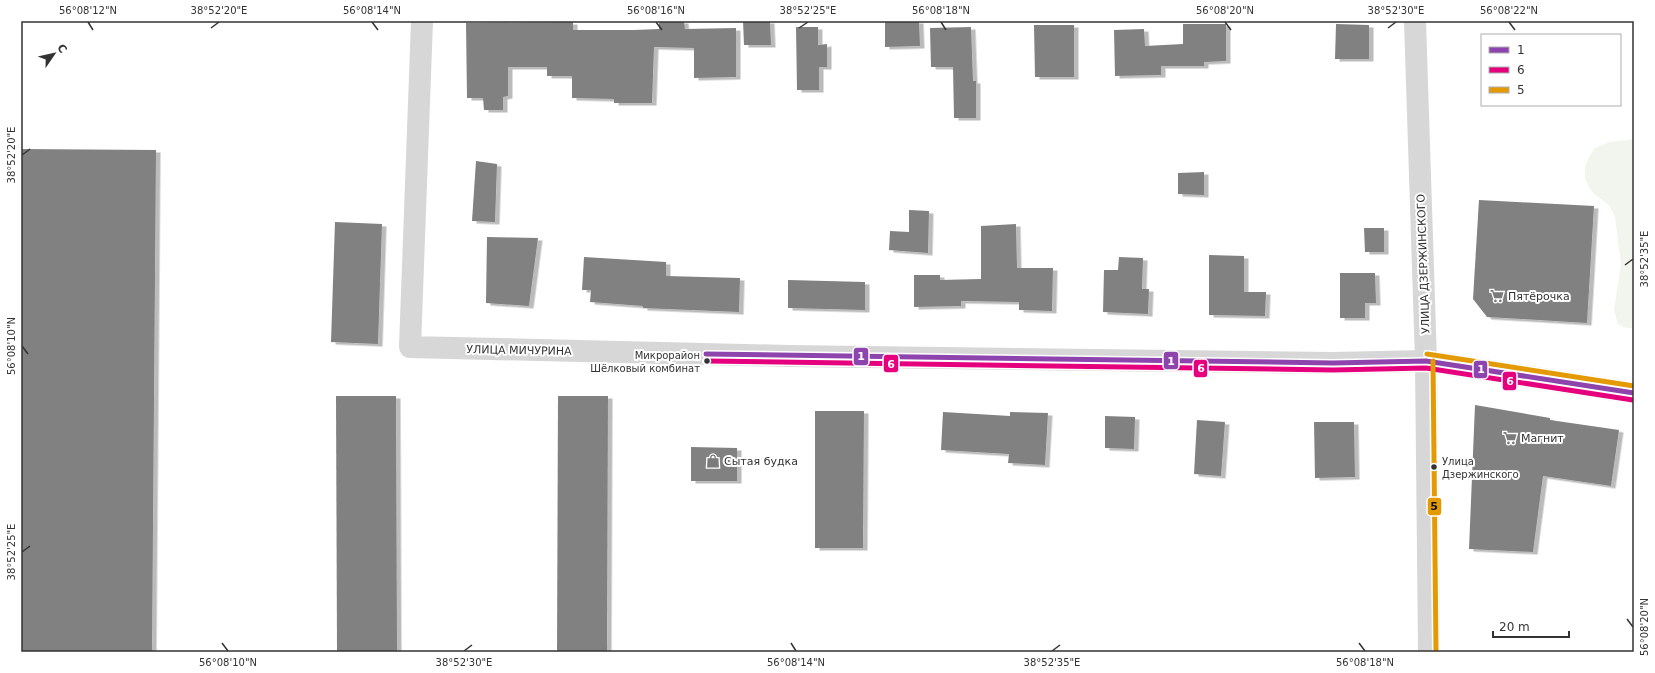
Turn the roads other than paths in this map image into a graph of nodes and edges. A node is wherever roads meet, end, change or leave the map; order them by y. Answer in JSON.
{"nodes":[{"id":1,"x":422,"y":21,"type":"edge"},
{"id":2,"x":1415,"y":21,"type":"edge"},
{"id":3,"x":1426,"y":360,"type":"junction"},
{"id":4,"x":1634,"y":393,"type":"edge"},
{"id":5,"x":1429,"y":652,"type":"edge"}],
"edges":[{"from":1,"to":3,"type":"street","name":"УЛИЦА МИЧУРИНА"},
{"from":2,"to":3,"type":"street","name":"УЛИЦА ДЗЕРЖИНСКОГО"},
{"from":3,"to":4,"type":"street","name":"УЛИЦА МИЧУРИНА"},
{"from":3,"to":5,"type":"street","name":"УЛИЦА ДЗЕРЖИНСКОГО"}]}
